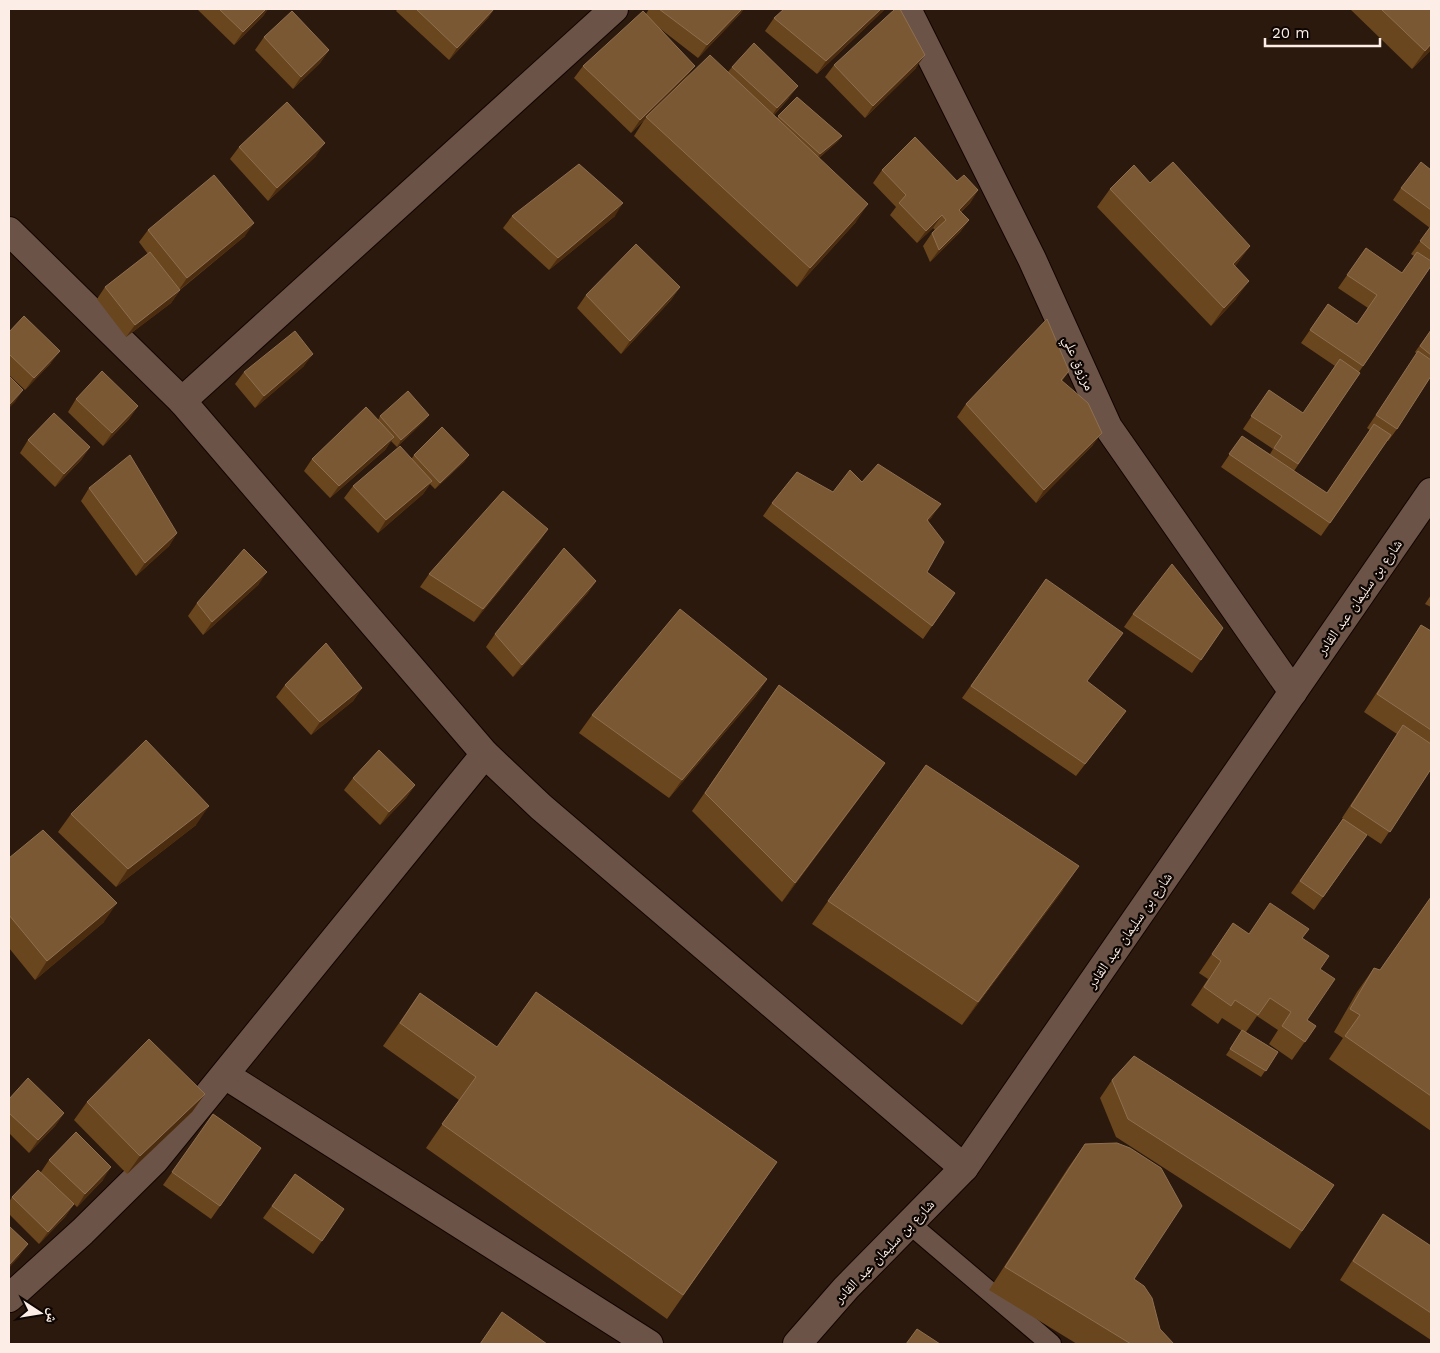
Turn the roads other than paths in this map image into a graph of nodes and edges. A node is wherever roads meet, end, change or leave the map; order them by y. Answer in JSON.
{"nodes":[{"id":1,"x":614,"y":9,"type":"edge"},
{"id":2,"x":907,"y":9,"type":"edge"},
{"id":3,"x":9,"y":232,"type":"edge"},
{"id":4,"x":182,"y":401,"type":"junction"},
{"id":5,"x":1431,"y":492,"type":"edge"},
{"id":6,"x":1293,"y":692,"type":"junction"},
{"id":7,"x":485,"y":754,"type":"junction"},
{"id":8,"x":225,"y":1075,"type":"junction"},
{"id":9,"x":964,"y":1168,"type":"junction"},
{"id":10,"x":910,"y":1224,"type":"junction"},
{"id":11,"x":9,"y":1298,"type":"edge"},
{"id":12,"x":649,"y":1344,"type":"edge"},
{"id":13,"x":797,"y":1344,"type":"edge"},
{"id":14,"x":1052,"y":1344,"type":"edge"}],
"edges":[{"from":1,"to":4,"type":"street"},
{"from":2,"to":6,"type":"street","name":"مرزوق علي"},
{"from":3,"to":4,"type":"street"},
{"from":4,"to":7,"type":"street"},
{"from":5,"to":6,"type":"street","name":"شارع بن سليمان عبد القادر"},
{"from":6,"to":9,"type":"street","name":"شارع بن سليمان عبد القادر"},
{"from":7,"to":8,"type":"street"},
{"from":7,"to":9,"type":"street"},
{"from":8,"to":11,"type":"street"},
{"from":8,"to":12,"type":"street"},
{"from":9,"to":10,"type":"street","name":"شارع بن سليمان عبد القادر"},
{"from":10,"to":13,"type":"street","name":"شارع بن سليمان عبد القادر"},
{"from":10,"to":14,"type":"lane"}]}
